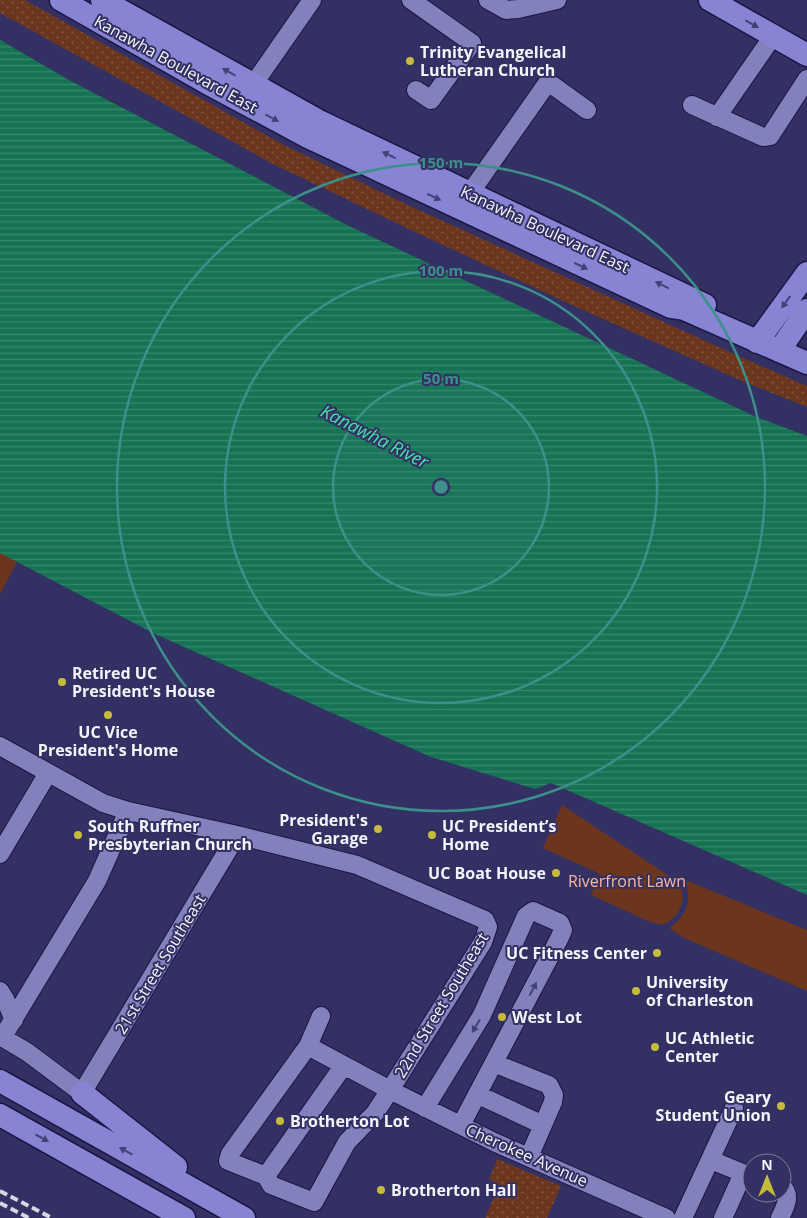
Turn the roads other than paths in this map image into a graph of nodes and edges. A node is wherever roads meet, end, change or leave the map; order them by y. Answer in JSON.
{"nodes":[{"id":1,"x":61,"y":0,"type":"edge"},
{"id":2,"x":102,"y":0,"type":"edge"},
{"id":3,"x":312,"y":0,"type":"edge"},
{"id":4,"x":411,"y":0,"type":"edge"},
{"id":5,"x":488,"y":0,"type":"edge"},
{"id":6,"x":557,"y":0,"type":"edge"},
{"id":7,"x":710,"y":0,"type":"edge"},
{"id":8,"x":773,"y":36,"type":"junction"},
{"id":9,"x":807,"y":55,"type":"edge"},
{"id":10,"x":807,"y":79,"type":"edge"},
{"id":11,"x":416,"y":90,"type":"dead end"},
{"id":12,"x":247,"y":93,"type":"junction"},
{"id":13,"x":692,"y":105,"type":"dead end"},
{"id":14,"x":587,"y":110,"type":"dead end"},
{"id":15,"x":718,"y":117,"type":"junction"},
{"id":16,"x":470,"y":193,"type":"junction"},
{"id":17,"x":807,"y":273,"type":"edge"},
{"id":18,"x":671,"y":308,"type":"junction"},
{"id":19,"x":807,"y":310,"type":"edge"},
{"id":20,"x":761,"y":337,"type":"junction"},
{"id":21,"x":783,"y":346,"type":"junction"},
{"id":22,"x":807,"y":350,"type":"edge"},
{"id":23,"x":807,"y":363,"type":"edge"},
{"id":24,"x":807,"y":373,"type":"edge"},
{"id":25,"x":0,"y":746,"type":"edge"},
{"id":26,"x":48,"y":773,"type":"junction"},
{"id":27,"x":128,"y":811,"type":"junction"},
{"id":28,"x":237,"y":835,"type":"junction"},
{"id":29,"x":0,"y":854,"type":"edge"},
{"id":30,"x":0,"y":991,"type":"edge"},
{"id":31,"x":321,"y":1016,"type":"dead end"},
{"id":32,"x":14,"y":1020,"type":"junction"},
{"id":33,"x":1,"y":1037,"type":"edge"},
{"id":34,"x":308,"y":1046,"type":"junction"},
{"id":35,"x":344,"y":1065,"type":"junction"},
{"id":36,"x":501,"y":1066,"type":"dead end"},
{"id":37,"x":0,"y":1081,"type":"edge"},
{"id":38,"x":390,"y":1090,"type":"junction"},
{"id":39,"x":82,"y":1093,"type":"junction"},
{"id":40,"x":485,"y":1098,"type":"dead end"},
{"id":41,"x":425,"y":1108,"type":"junction"},
{"id":42,"x":734,"y":1108,"type":"dead end"},
{"id":43,"x":0,"y":1115,"type":"edge"},
{"id":44,"x":461,"y":1125,"type":"junction"},
{"id":45,"x":543,"y":1126,"type":"junction"},
{"id":46,"x":528,"y":1157,"type":"junction"},
{"id":47,"x":711,"y":1160,"type":"junction"},
{"id":48,"x":742,"y":1172,"type":"edge"},
{"id":49,"x":266,"y":1176,"type":"junction"},
{"id":50,"x":742,"y":1177,"type":"edge"},
{"id":51,"x":787,"y":1203,"type":"edge"},
{"id":52,"x":237,"y":1214,"type":"edge"},
{"id":53,"x":184,"y":1218,"type":"edge"},
{"id":54,"x":666,"y":1218,"type":"edge"},
{"id":55,"x":683,"y":1218,"type":"edge"},
{"id":56,"x":723,"y":1218,"type":"edge"},
{"id":57,"x":780,"y":1218,"type":"edge"}],
"edges":[{"from":1,"to":12,"type":"main road","name":"Kanawha Boulevard East"},
{"from":12,"to":2,"type":"main road","name":"Kanawha Boulevard East","one_way":true},
{"from":3,"to":12,"type":"street"},
{"from":4,"to":11,"type":"street"},
{"from":5,"to":6,"type":"street"},
{"from":7,"to":8,"type":"main road","one_way":true},
{"from":8,"to":9,"type":"main road"},
{"from":8,"to":15,"type":"street"},
{"from":10,"to":15,"type":"street"},
{"from":16,"to":12,"type":"main road","name":"Kanawha Boulevard East","one_way":true},
{"from":12,"to":18,"type":"main road","name":"Kanawha Boulevard East","one_way":true},
{"from":13,"to":15,"type":"street"},
{"from":14,"to":16,"type":"street"},
{"from":20,"to":16,"type":"main road","name":"Kanawha Boulevard East","one_way":true},
{"from":17,"to":20,"type":"main road","one_way":true},
{"from":18,"to":20,"type":"main road","name":"Kanawha Boulevard East"},
{"from":18,"to":24,"type":"main road","name":"Kanawha Boulevard East"},
{"from":19,"to":21,"type":"main road"},
{"from":20,"to":21,"type":"main road","name":"Kanawha Boulevard East"},
{"from":21,"to":22,"type":"main road","name":"Kanawha Boulevard East"},
{"from":21,"to":23,"type":"main road","name":"Kanawha Boulevard East"},
{"from":25,"to":26,"type":"street"},
{"from":26,"to":27,"type":"street"},
{"from":26,"to":29,"type":"street"},
{"from":27,"to":28,"type":"street"},
{"from":27,"to":32,"type":"street"},
{"from":28,"to":38,"type":"street","name":"22nd Street Southeast"},
{"from":28,"to":39,"type":"street","name":"21st Street Southeast"},
{"from":30,"to":32,"type":"street"},
{"from":31,"to":34,"type":"street"},
{"from":32,"to":33,"type":"street"},
{"from":33,"to":39,"type":"street"},
{"from":34,"to":35,"type":"street","name":"Cherokee Avenue"},
{"from":34,"to":49,"type":"street"},
{"from":35,"to":38,"type":"street","name":"Cherokee Avenue"},
{"from":35,"to":49,"type":"street"},
{"from":36,"to":45,"type":"street"},
{"from":52,"to":37,"type":"main road","one_way":true},
{"from":38,"to":41,"type":"street","name":"Cherokee Avenue"},
{"from":38,"to":49,"type":"street","name":"22nd Street Southeast"},
{"from":39,"to":52,"type":"main road"},
{"from":40,"to":45,"type":"street"},
{"from":41,"to":44,"type":"street","name":"Cherokee Avenue"},
{"from":44,"to":41,"type":"street","one_way":true},
{"from":42,"to":47,"type":"street"},
{"from":43,"to":53,"type":"main road","one_way":true},
{"from":44,"to":46,"type":"street","name":"Cherokee Avenue"},
{"from":45,"to":46,"type":"street"},
{"from":46,"to":54,"type":"street","name":"Cherokee Avenue"},
{"from":47,"to":48,"type":"street"},
{"from":47,"to":55,"type":"street"},
{"from":50,"to":56,"type":"street"},
{"from":51,"to":57,"type":"street"}]}
